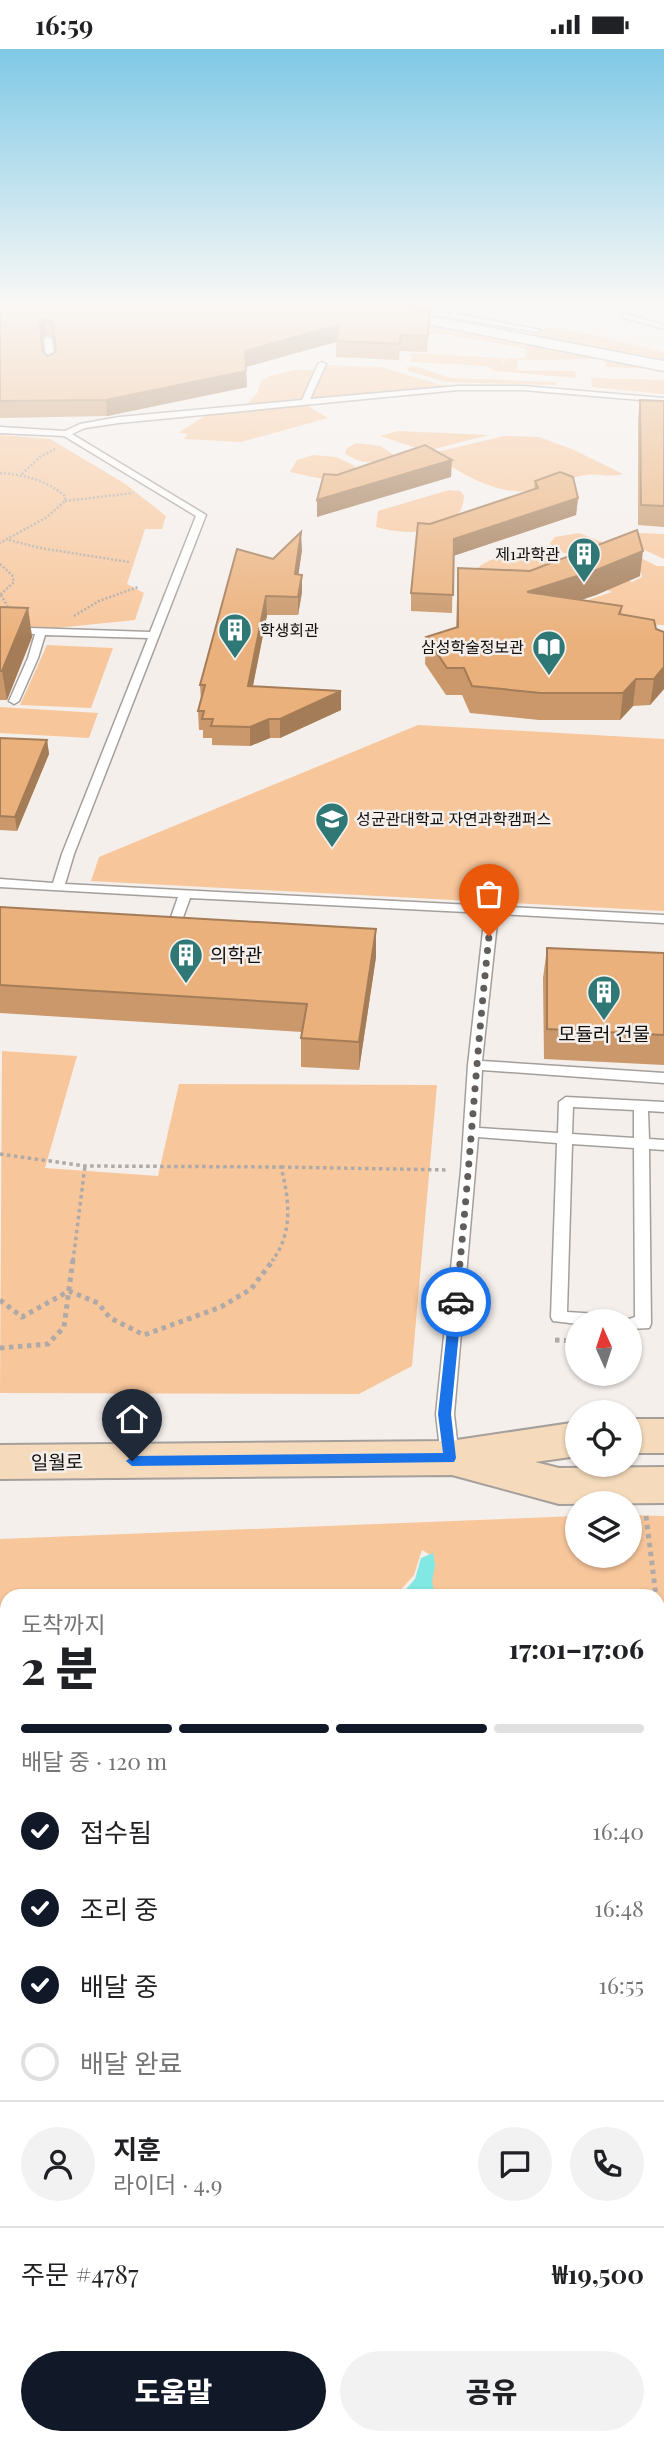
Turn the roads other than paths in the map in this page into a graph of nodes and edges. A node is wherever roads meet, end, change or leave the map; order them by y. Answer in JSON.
{"nodes":[{"id":1,"x":152,"y":417,"type":"edge"},
{"id":2,"x":0,"y":430,"type":"edge"},
{"id":3,"x":66,"y":434,"type":"junction"},
{"id":4,"x":0,"y":630,"type":"edge"},
{"id":5,"x":41,"y":631,"type":"junction"},
{"id":6,"x":154,"y":635,"type":"junction"},
{"id":7,"x":15,"y":701,"type":"dead end"},
{"id":8,"x":0,"y":883,"type":"edge"},
{"id":9,"x":58,"y":887,"type":"junction"},
{"id":10,"x":185,"y":894,"type":"junction"},
{"id":11,"x":492,"y":910,"type":"junction"},
{"id":12,"x":664,"y":919,"type":"edge"},
{"id":13,"x":175,"y":923,"type":"edge"},
{"id":14,"x":475,"y":1065,"type":"junction"},
{"id":15,"x":664,"y":1078,"type":"edge"},
{"id":16,"x":640,"y":1106,"type":"junction"},
{"id":17,"x":664,"y":1108,"type":"edge"},
{"id":18,"x":471,"y":1132,"type":"junction"},
{"id":19,"x":565,"y":1138,"type":"junction"},
{"id":20,"x":641,"y":1143,"type":"junction"},
{"id":21,"x":664,"y":1145,"type":"edge"},
{"id":22,"x":637,"y":1309,"type":"edge"},
{"id":23,"x":565,"y":1317,"type":"edge"},
{"id":24,"x":642,"y":1436,"type":"edge"},
{"id":25,"x":664,"y":1436,"type":"edge"},
{"id":26,"x":565,"y":1441,"type":"edge"},
{"id":27,"x":450,"y":1458,"type":"junction"},
{"id":28,"x":0,"y":1462,"type":"edge"},
{"id":29,"x":655,"y":1500,"type":"edge"}],
"edges":[{"from":1,"to":3,"type":"lane"},
{"from":2,"to":3,"type":"lane"},
{"from":3,"to":6,"type":"lane"},
{"from":4,"to":5,"type":"lane"},
{"from":5,"to":6,"type":"lane"},
{"from":5,"to":7,"type":"lane"},
{"from":6,"to":9,"type":"lane"},
{"from":8,"to":9,"type":"lane"},
{"from":9,"to":10,"type":"lane"},
{"from":10,"to":11,"type":"lane"},
{"from":10,"to":13,"type":"lane"},
{"from":11,"to":12,"type":"lane"},
{"from":11,"to":14,"type":"lane"},
{"from":14,"to":15,"type":"lane"},
{"from":14,"to":18,"type":"lane"},
{"from":16,"to":17,"type":"lane"},
{"from":16,"to":19,"type":"lane"},
{"from":16,"to":20,"type":"lane"},
{"from":18,"to":19,"type":"lane"},
{"from":18,"to":27,"type":"lane"},
{"from":19,"to":20,"type":"lane"},
{"from":19,"to":23,"type":"lane"},
{"from":20,"to":21,"type":"lane"},
{"from":20,"to":22,"type":"lane"},
{"from":24,"to":25,"type":"street"},
{"from":26,"to":27,"type":"street","name":"일월로"},
{"from":27,"to":28,"type":"street","name":"일월로"},
{"from":27,"to":29,"type":"street","name":"일월로"}]}
